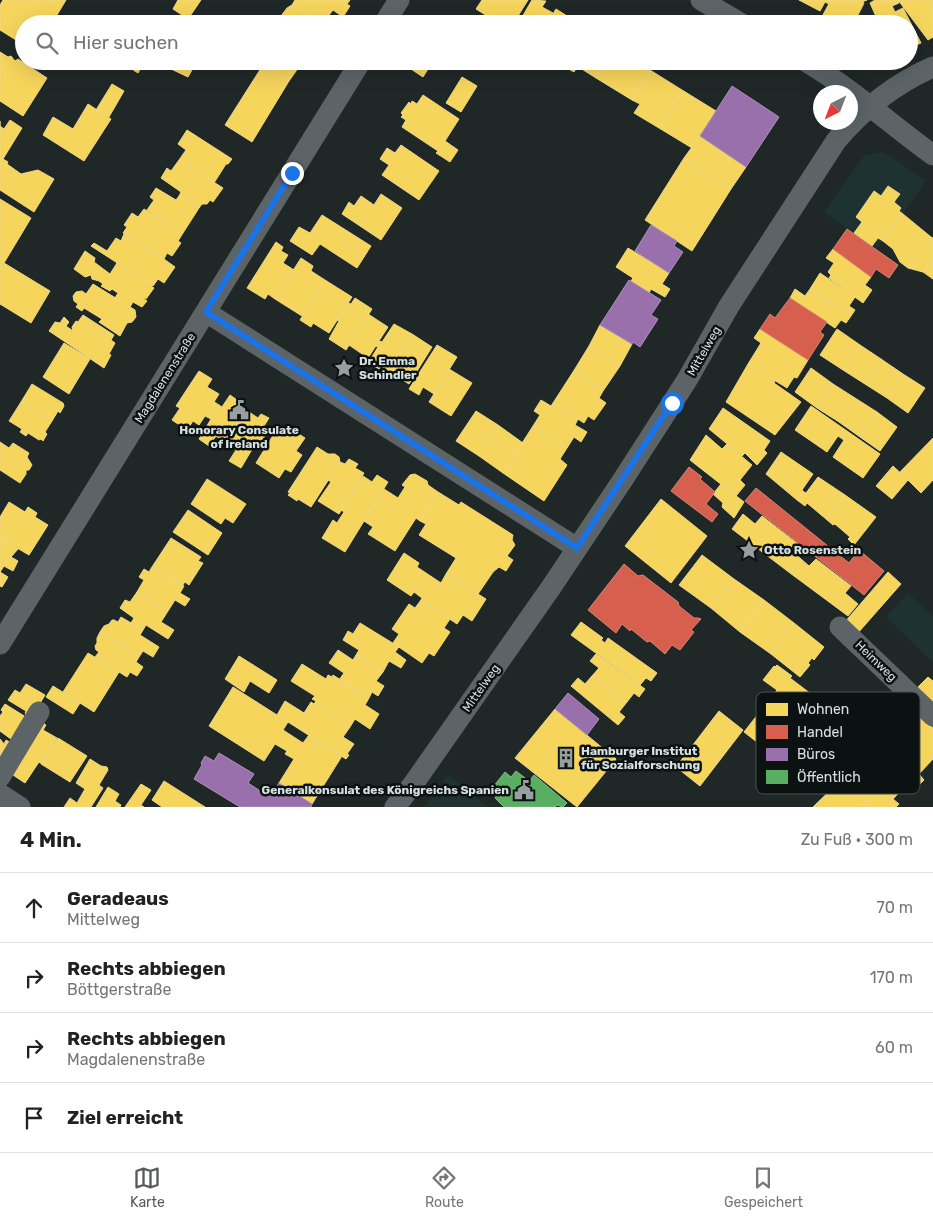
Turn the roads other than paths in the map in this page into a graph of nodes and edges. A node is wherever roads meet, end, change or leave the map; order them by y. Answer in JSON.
{"nodes":[{"id":1,"x":399,"y":0,"type":"edge"},
{"id":2,"x":702,"y":0,"type":"edge"},
{"id":3,"x":390,"y":15,"type":"edge"},
{"id":4,"x":727,"y":15,"type":"edge"},
{"id":5,"x":933,"y":67,"type":"edge"},
{"id":6,"x":355,"y":70,"type":"edge"},
{"id":7,"x":820,"y":70,"type":"edge"},
{"id":8,"x":870,"y":106,"type":"junction"},
{"id":9,"x":933,"y":155,"type":"edge"},
{"id":10,"x":206,"y":312,"type":"junction"},
{"id":11,"x":577,"y":548,"type":"junction"},
{"id":12,"x":840,"y":627,"type":"dead end"},
{"id":13,"x":0,"y":644,"type":"edge"},
{"id":14,"x":908,"y":692,"type":"edge"},
{"id":15,"x":920,"y":704,"type":"edge"},
{"id":16,"x":39,"y":712,"type":"dead end"},
{"id":17,"x":933,"y":716,"type":"edge"},
{"id":18,"x":0,"y":777,"type":"edge"},
{"id":19,"x":0,"y":794,"type":"edge"},
{"id":20,"x":20,"y":807,"type":"edge"},
{"id":21,"x":395,"y":807,"type":"edge"}],
"edges":[{"from":1,"to":3,"type":"street"},
{"from":2,"to":4,"type":"street"},
{"from":5,"to":8,"type":"street","name":"Mittelweg"},
{"from":6,"to":10,"type":"street","name":"Magdalenenstraße"},
{"from":7,"to":8,"type":"street"},
{"from":8,"to":9,"type":"street"},
{"from":8,"to":11,"type":"street","name":"Mittelweg"},
{"from":10,"to":11,"type":"street"},
{"from":10,"to":13,"type":"street","name":"Magdalenenstraße"},
{"from":11,"to":21,"type":"street","name":"Mittelweg"},
{"from":12,"to":14,"type":"street","name":"Heimweg"},
{"from":15,"to":17,"type":"street","name":"Heimweg"},
{"from":16,"to":18,"type":"street"},
{"from":19,"to":20,"type":"street"}]}
